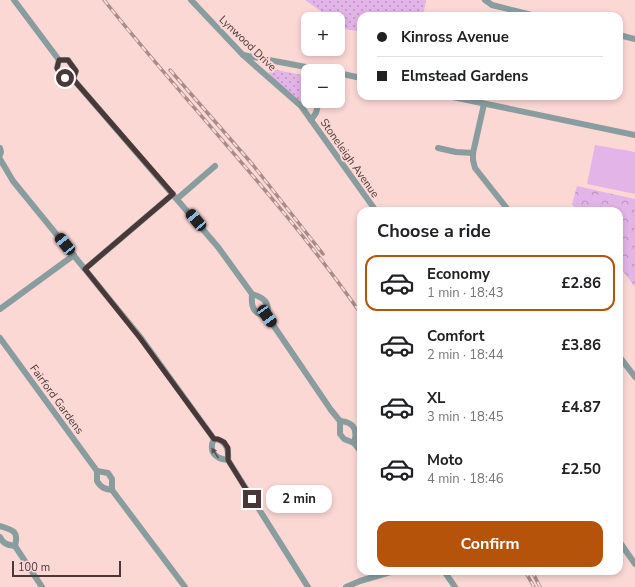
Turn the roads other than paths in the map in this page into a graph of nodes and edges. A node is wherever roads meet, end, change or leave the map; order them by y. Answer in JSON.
{"nodes":[{"id":1,"x":14,"y":0,"type":"edge"},
{"id":2,"x":191,"y":0,"type":"edge"},
{"id":3,"x":486,"y":0,"type":"edge"},
{"id":4,"x":520,"y":12,"type":"edge"},
{"id":5,"x":623,"y":37,"type":"edge"},
{"id":6,"x":635,"y":39,"type":"edge"},
{"id":7,"x":243,"y":55,"type":"junction"},
{"id":8,"x":59,"y":60,"type":"junction"},
{"id":9,"x":301,"y":66,"type":"edge"},
{"id":10,"x":345,"y":75,"type":"edge"},
{"id":11,"x":357,"y":77,"type":"edge"},
{"id":12,"x":73,"y":79,"type":"junction"},
{"id":13,"x":293,"y":99,"type":"joint"},
{"id":14,"x":466,"y":100,"type":"edge"},
{"id":15,"x":484,"y":104,"type":"junction"},
{"id":16,"x":317,"y":108,"type":"edge"},
{"id":17,"x":311,"y":120,"type":"junction"},
{"id":18,"x":635,"y":135,"type":"edge"},
{"id":19,"x":0,"y":148,"type":"edge"},
{"id":20,"x":438,"y":148,"type":"dead end"},
{"id":21,"x":456,"y":152,"type":"junction"},
{"id":22,"x":473,"y":153,"type":"junction"},
{"id":23,"x":0,"y":155,"type":"edge"},
{"id":24,"x":0,"y":159,"type":"edge"},
{"id":25,"x":455,"y":160,"type":"dead end"},
{"id":26,"x":215,"y":166,"type":"dead end"},
{"id":27,"x":175,"y":196,"type":"junction"},
{"id":28,"x":373,"y":207,"type":"edge"},
{"id":29,"x":506,"y":207,"type":"edge"},
{"id":30,"x":74,"y":256,"type":"junction"},
{"id":31,"x":85,"y":269,"type":"junction"},
{"id":32,"x":252,"y":294,"type":"junction"},
{"id":33,"x":0,"y":309,"type":"edge"},
{"id":34,"x":267,"y":316,"type":"junction"},
{"id":35,"x":0,"y":338,"type":"edge"},
{"id":36,"x":623,"y":361,"type":"edge"},
{"id":37,"x":635,"y":377,"type":"edge"},
{"id":38,"x":340,"y":421,"type":"junction"},
{"id":39,"x":214,"y":439,"type":"junction"},
{"id":40,"x":354,"y":443,"type":"junction"},
{"id":41,"x":357,"y":447,"type":"edge"},
{"id":42,"x":228,"y":460,"type":"junction"},
{"id":43,"x":98,"y":472,"type":"junction"},
{"id":44,"x":112,"y":490,"type":"junction"},
{"id":45,"x":0,"y":526,"type":"edge"},
{"id":46,"x":0,"y":530,"type":"edge"},
{"id":47,"x":0,"y":537,"type":"edge"},
{"id":48,"x":15,"y":546,"type":"junction"},
{"id":49,"x":623,"y":547,"type":"edge"},
{"id":50,"x":635,"y":564,"type":"edge"},
{"id":51,"x":380,"y":575,"type":"edge"},
{"id":52,"x":447,"y":575,"type":"edge"},
{"id":53,"x":42,"y":587,"type":"edge"},
{"id":54,"x":184,"y":587,"type":"edge"},
{"id":55,"x":308,"y":587,"type":"edge"},
{"id":56,"x":346,"y":587,"type":"edge"},
{"id":57,"x":455,"y":587,"type":"edge"}],
"edges":[{"from":1,"to":8,"type":"street"},
{"from":2,"to":7,"type":"street","name":"Lynwood Drive"},
{"from":3,"to":4,"type":"street"},
{"from":5,"to":6,"type":"street"},
{"from":7,"to":9,"type":"street"},
{"from":7,"to":13,"type":"street","name":"Lynwood Drive"},
{"from":8,"to":12,"type":"street"},
{"from":8,"to":12,"type":"street"},
{"from":10,"to":11,"type":"street"},
{"from":12,"to":27,"type":"street"},
{"from":13,"to":17,"type":"street","name":"Stoneleigh Avenue"},
{"from":14,"to":15,"type":"street"},
{"from":15,"to":18,"type":"street"},
{"from":15,"to":22,"type":"street"},
{"from":16,"to":17,"type":"street"},
{"from":17,"to":28,"type":"street","name":"Stoneleigh Avenue"},
{"from":19,"to":23,"type":"street"},
{"from":20,"to":21,"type":"street"},
{"from":21,"to":22,"type":"street"},
{"from":21,"to":25,"type":"street"},
{"from":22,"to":29,"type":"street"},
{"from":24,"to":30,"type":"street"},
{"from":26,"to":27,"type":"street"},
{"from":27,"to":31,"type":"street"},
{"from":27,"to":32,"type":"street"},
{"from":30,"to":31,"type":"street"},
{"from":30,"to":33,"type":"street"},
{"from":31,"to":39,"type":"street"},
{"from":32,"to":34,"type":"street"},
{"from":32,"to":34,"type":"street"},
{"from":34,"to":38,"type":"street"},
{"from":35,"to":43,"type":"street","name":"Fairford Gardens"},
{"from":36,"to":37,"type":"street"},
{"from":38,"to":40,"type":"street"},
{"from":38,"to":40,"type":"street"},
{"from":39,"to":42,"type":"street"},
{"from":42,"to":39,"type":"street","one_way":true},
{"from":40,"to":41,"type":"street"},
{"from":42,"to":55,"type":"street"},
{"from":43,"to":44,"type":"street","name":"Fairford Gardens"},
{"from":43,"to":44,"type":"street","name":"Fairford Gardens"},
{"from":44,"to":54,"type":"street","name":"Fairford Gardens"},
{"from":45,"to":46,"type":"street"},
{"from":45,"to":48,"type":"street"},
{"from":47,"to":48,"type":"street"},
{"from":48,"to":53,"type":"street"},
{"from":49,"to":50,"type":"street"},
{"from":51,"to":56,"type":"street"},
{"from":52,"to":57,"type":"street"}]}
